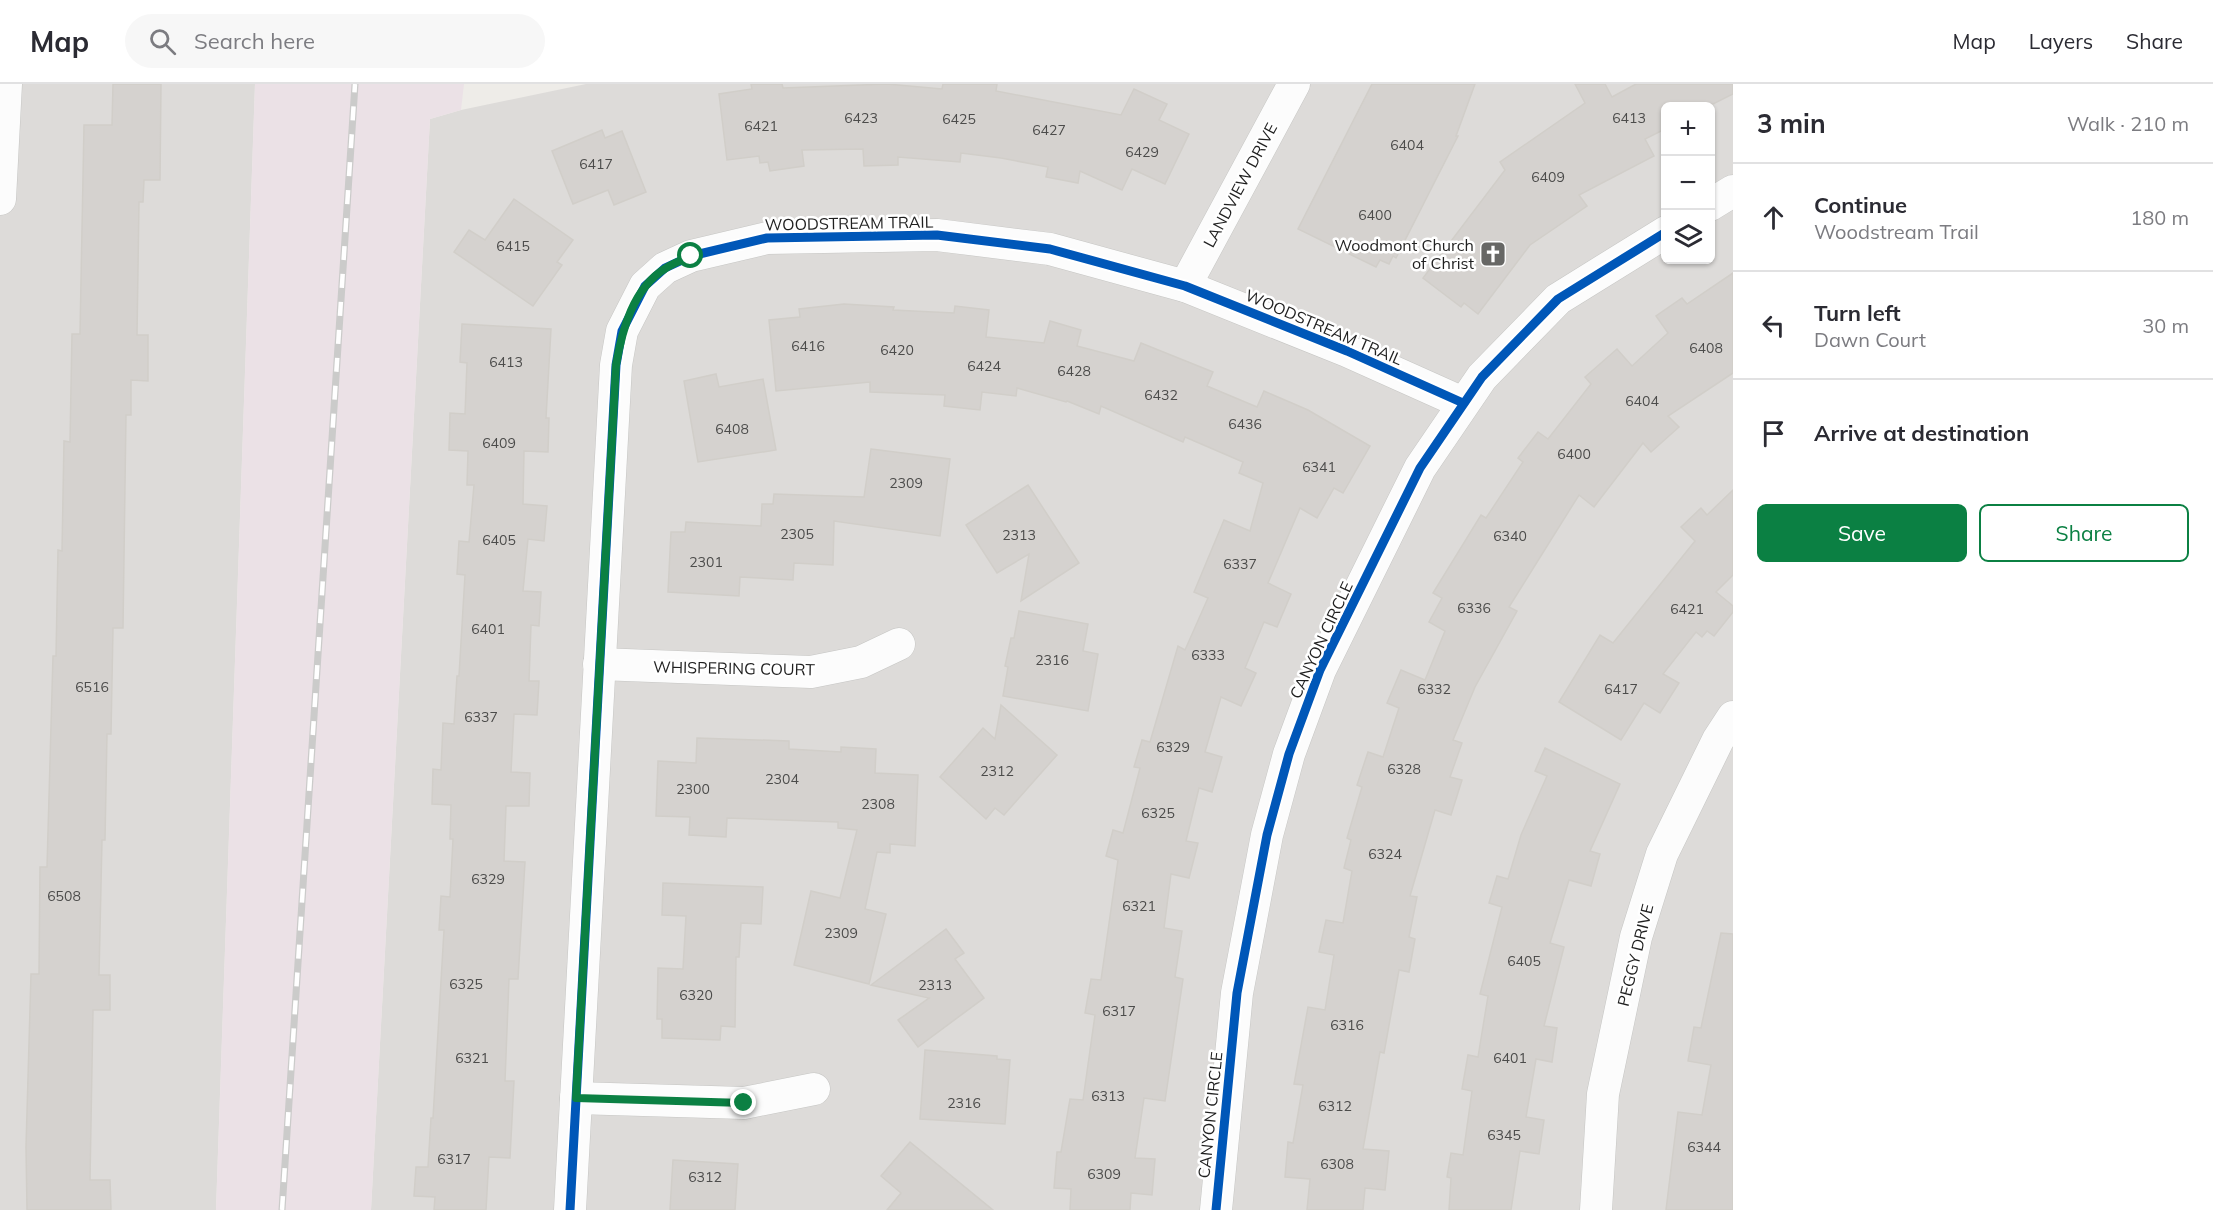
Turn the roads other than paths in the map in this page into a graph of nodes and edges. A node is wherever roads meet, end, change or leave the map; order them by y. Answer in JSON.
{"nodes":[{"id":1,"x":6,"y":84,"type":"edge"},
{"id":2,"x":1294,"y":84,"type":"edge"},
{"id":3,"x":1733,"y":191,"type":"edge"},
{"id":4,"x":0,"y":199,"type":"edge"},
{"id":5,"x":1715,"y":202,"type":"edge"},
{"id":6,"x":1661,"y":235,"type":"edge"},
{"id":7,"x":1185,"y":286,"type":"junction"},
{"id":8,"x":1463,"y":403,"type":"junction"},
{"id":9,"x":899,"y":644,"type":"dead end"},
{"id":10,"x":599,"y":664,"type":"junction"},
{"id":11,"x":1733,"y":717,"type":"edge"},
{"id":12,"x":814,"y":1089,"type":"dead end"},
{"id":13,"x":576,"y":1098,"type":"junction"},
{"id":14,"x":570,"y":1210,"type":"edge"},
{"id":15,"x":1216,"y":1210,"type":"edge"},
{"id":16,"x":1596,"y":1210,"type":"edge"}],
"edges":[{"from":1,"to":4,"type":"street"},
{"from":2,"to":7,"type":"street","name":"LANDVIEW DRIVE"},
{"from":3,"to":5,"type":"street"},
{"from":6,"to":8,"type":"street","name":"CANYON CIRCLE"},
{"from":7,"to":8,"type":"street","name":"WOODSTREAM TRAIL"},
{"from":7,"to":10,"type":"street","name":"WOODSTREAM TRAIL"},
{"from":8,"to":15,"type":"street","name":"CANYON CIRCLE"},
{"from":9,"to":10,"type":"street","name":"WHISPERING COURT"},
{"from":10,"to":13,"type":"street","name":"WOODSTREAM TRAIL"},
{"from":11,"to":16,"type":"street","name":"PEGGY DRIVE"},
{"from":12,"to":13,"type":"street"},
{"from":13,"to":14,"type":"street","name":"WOODSTREAM TRAIL"}]}
